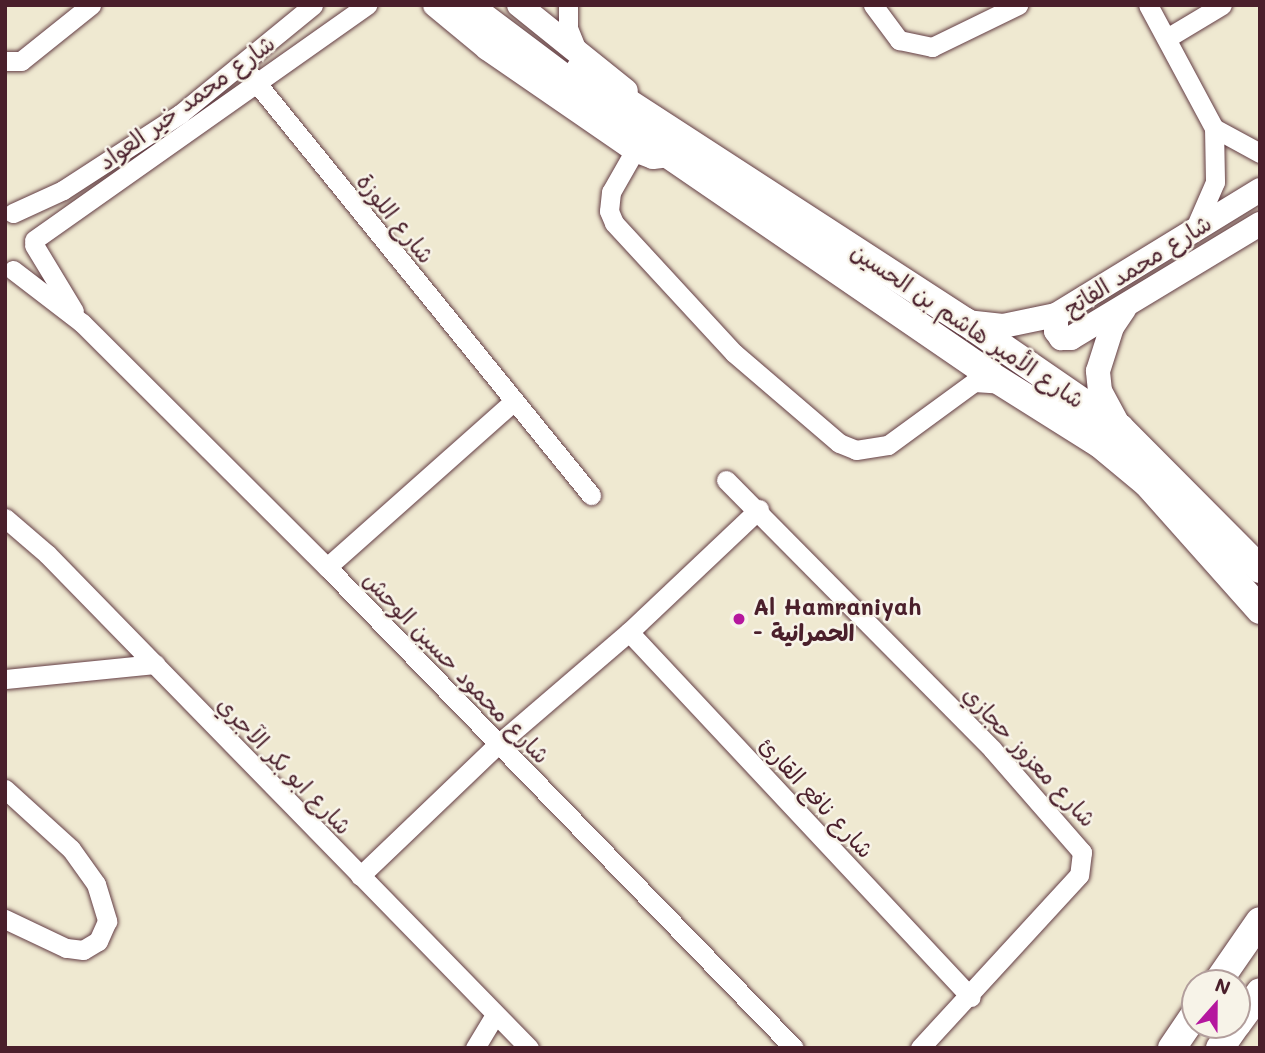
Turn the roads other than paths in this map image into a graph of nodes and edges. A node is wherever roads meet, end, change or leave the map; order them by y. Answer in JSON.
{"nodes":[{"id":1,"x":91,"y":5,"type":"edge"},
{"id":2,"x":313,"y":5,"type":"edge"},
{"id":3,"x":367,"y":5,"type":"edge"},
{"id":4,"x":435,"y":5,"type":"edge"},
{"id":5,"x":467,"y":5,"type":"edge"},
{"id":6,"x":494,"y":5,"type":"edge"},
{"id":7,"x":519,"y":5,"type":"edge"},
{"id":8,"x":568,"y":5,"type":"edge"},
{"id":9,"x":873,"y":5,"type":"edge"},
{"id":10,"x":1018,"y":5,"type":"edge"},
{"id":11,"x":1148,"y":5,"type":"edge"},
{"id":12,"x":1222,"y":5,"type":"edge"},
{"id":13,"x":1167,"y":38,"type":"junction"},
{"id":14,"x":576,"y":48,"type":"junction"},
{"id":15,"x":5,"y":61,"type":"edge"},
{"id":16,"x":243,"y":65,"type":"junction"},
{"id":17,"x":255,"y":82,"type":"junction"},
{"id":18,"x":648,"y":115,"type":"junction"},
{"id":19,"x":1214,"y":128,"type":"junction"},
{"id":20,"x":635,"y":150,"type":"junction"},
{"id":21,"x":1260,"y":153,"type":"edge"},
{"id":22,"x":669,"y":155,"type":"junction"},
{"id":23,"x":1260,"y":190,"type":"edge"},
{"id":24,"x":9,"y":212,"type":"edge"},
{"id":25,"x":1260,"y":224,"type":"edge"},
{"id":26,"x":1195,"y":228,"type":"junction"},
{"id":27,"x":34,"y":242,"type":"junction"},
{"id":28,"x":9,"y":271,"type":"edge"},
{"id":29,"x":1125,"y":308,"type":"junction"},
{"id":30,"x":1056,"y":316,"type":"junction"},
{"id":31,"x":966,"y":322,"type":"junction"},
{"id":32,"x":82,"y":323,"type":"junction"},
{"id":33,"x":968,"y":359,"type":"junction"},
{"id":34,"x":965,"y":388,"type":"junction"},
{"id":35,"x":1011,"y":388,"type":"junction"},
{"id":36,"x":513,"y":402,"type":"junction"},
{"id":37,"x":1120,"y":429,"type":"junction"},
{"id":38,"x":726,"y":480,"type":"dead end"},
{"id":39,"x":590,"y":495,"type":"dead end"},
{"id":40,"x":759,"y":509,"type":"junction"},
{"id":41,"x":5,"y":518,"type":"edge"},
{"id":42,"x":1256,"y":558,"type":"edge"},
{"id":43,"x":327,"y":567,"type":"junction"},
{"id":44,"x":1260,"y":610,"type":"edge"},
{"id":45,"x":629,"y":632,"type":"junction"},
{"id":46,"x":155,"y":664,"type":"junction"},
{"id":47,"x":5,"y":679,"type":"edge"},
{"id":48,"x":497,"y":745,"type":"junction"},
{"id":49,"x":5,"y":789,"type":"edge"},
{"id":50,"x":360,"y":876,"type":"junction"},
{"id":51,"x":5,"y":919,"type":"edge"},
{"id":52,"x":1260,"y":921,"type":"edge"},
{"id":53,"x":1260,"y":952,"type":"edge"},
{"id":54,"x":1227,"y":969,"type":"edge"},
{"id":55,"x":1248,"y":969,"type":"edge"},
{"id":56,"x":970,"y":996,"type":"junction"},
{"id":57,"x":495,"y":1015,"type":"junction"},
{"id":58,"x":1215,"y":1039,"type":"edge"},
{"id":59,"x":475,"y":1048,"type":"edge"},
{"id":60,"x":529,"y":1048,"type":"edge"},
{"id":61,"x":794,"y":1048,"type":"edge"},
{"id":62,"x":920,"y":1048,"type":"edge"},
{"id":63,"x":1192,"y":1048,"type":"edge"}],
"edges":[{"from":1,"to":15,"type":"street"},
{"from":2,"to":16,"type":"street","name":"شارع محمد خير العواد"},
{"from":3,"to":17,"type":"street","name":"شارع محمد خير العواد"},
{"from":4,"to":20,"type":"main road","name":"شارع الأمير هاشم بن الحسين"},
{"from":5,"to":22,"type":"highway","name":"شارع الأمير هاشم بن الحسين"},
{"from":6,"to":18,"type":"highway","name":"شارع الأمير هاشم بن الحسين"},
{"from":7,"to":14,"type":"main road","name":"شارع الأمير هاشم بن الحسين"},
{"from":8,"to":14,"type":"street"},
{"from":9,"to":10,"type":"street"},
{"from":11,"to":13,"type":"street"},
{"from":12,"to":13,"type":"street"},
{"from":13,"to":19,"type":"street"},
{"from":14,"to":18,"type":"main road","name":"شارع الأمير هاشم بن الحسين"},
{"from":16,"to":17,"type":"street","name":"شارع اللوزة"},
{"from":16,"to":24,"type":"street","name":"شارع محمد خير العواد"},
{"from":17,"to":27,"type":"street","name":"شارع محمد خير العواد"},
{"from":17,"to":36,"type":"street","name":"شارع اللوزة"},
{"from":18,"to":31,"type":"highway","name":"شارع الأمير هاشم بن الحسين"},
{"from":19,"to":21,"type":"street"},
{"from":19,"to":26,"type":"street"},
{"from":20,"to":22,"type":"main road","name":"شارع الأمير هاشم بن الحسين"},
{"from":20,"to":34,"type":"street"},
{"from":22,"to":33,"type":"highway","name":"شارع الأمير هاشم بن الحسين"},
{"from":23,"to":26,"type":"main road","name":"شارع محمد الفاتح"},
{"from":24,"to":27,"type":"street","name":"شارع محمود حسين الوحش"},
{"from":25,"to":29,"type":"main road","name":"شارع محمد الفاتح"},
{"from":26,"to":30,"type":"main road","name":"شارع محمد الفاتح"},
{"from":27,"to":28,"type":"street","name":"شارع محمد خير العواد"},
{"from":27,"to":32,"type":"street","name":"شارع محمود حسين الوحش"},
{"from":28,"to":32,"type":"street","name":"شارع محمود حسين الوحش"},
{"from":29,"to":30,"type":"main road"},
{"from":29,"to":37,"type":"main road","name":"شارع محمد الفاتح"},
{"from":30,"to":31,"type":"main road","name":"شارع محمد الفاتح"},
{"from":31,"to":37,"type":"highway","name":"شارع الأمير هاشم بن الحسين"},
{"from":32,"to":43,"type":"street","name":"شارع محمود حسين الوحش"},
{"from":33,"to":34,"type":"street"},
{"from":33,"to":35,"type":"highway","name":"شارع الأمير هاشم بن الحسين"},
{"from":34,"to":35,"type":"street"},
{"from":35,"to":44,"type":"highway","name":"شارع الأمير هاشم بن الحسين"},
{"from":36,"to":39,"type":"street","name":"شارع اللوزة"},
{"from":36,"to":43,"type":"street"},
{"from":37,"to":42,"type":"highway","name":"شارع الأمير هاشم بن الحسين"},
{"from":38,"to":40,"type":"street","name":"شارع معزوز حجازي"},
{"from":40,"to":45,"type":"street"},
{"from":40,"to":56,"type":"street","name":"شارع معزوز حجازي"},
{"from":41,"to":46,"type":"street","name":"شارع ابو بكر الآجري"},
{"from":43,"to":48,"type":"street","name":"شارع محمود حسين الوحش"},
{"from":45,"to":48,"type":"street"},
{"from":45,"to":56,"type":"street","name":"شارع نافع القارئ"},
{"from":46,"to":47,"type":"street"},
{"from":46,"to":50,"type":"street","name":"شارع ابو بكر الآجري"},
{"from":48,"to":50,"type":"street"},
{"from":48,"to":61,"type":"street","name":"شارع محمود حسين الوحش"},
{"from":49,"to":51,"type":"street"},
{"from":50,"to":57,"type":"street","name":"شارع ابو بكر الآجري"},
{"from":52,"to":54,"type":"highway"},
{"from":53,"to":55,"type":"highway"},
{"from":56,"to":62,"type":"street","name":"شارع معزوز حجازي"},
{"from":57,"to":59,"type":"street"},
{"from":57,"to":60,"type":"street","name":"شارع ابو بكر الآجري"},
{"from":58,"to":63,"type":"highway"}]}
